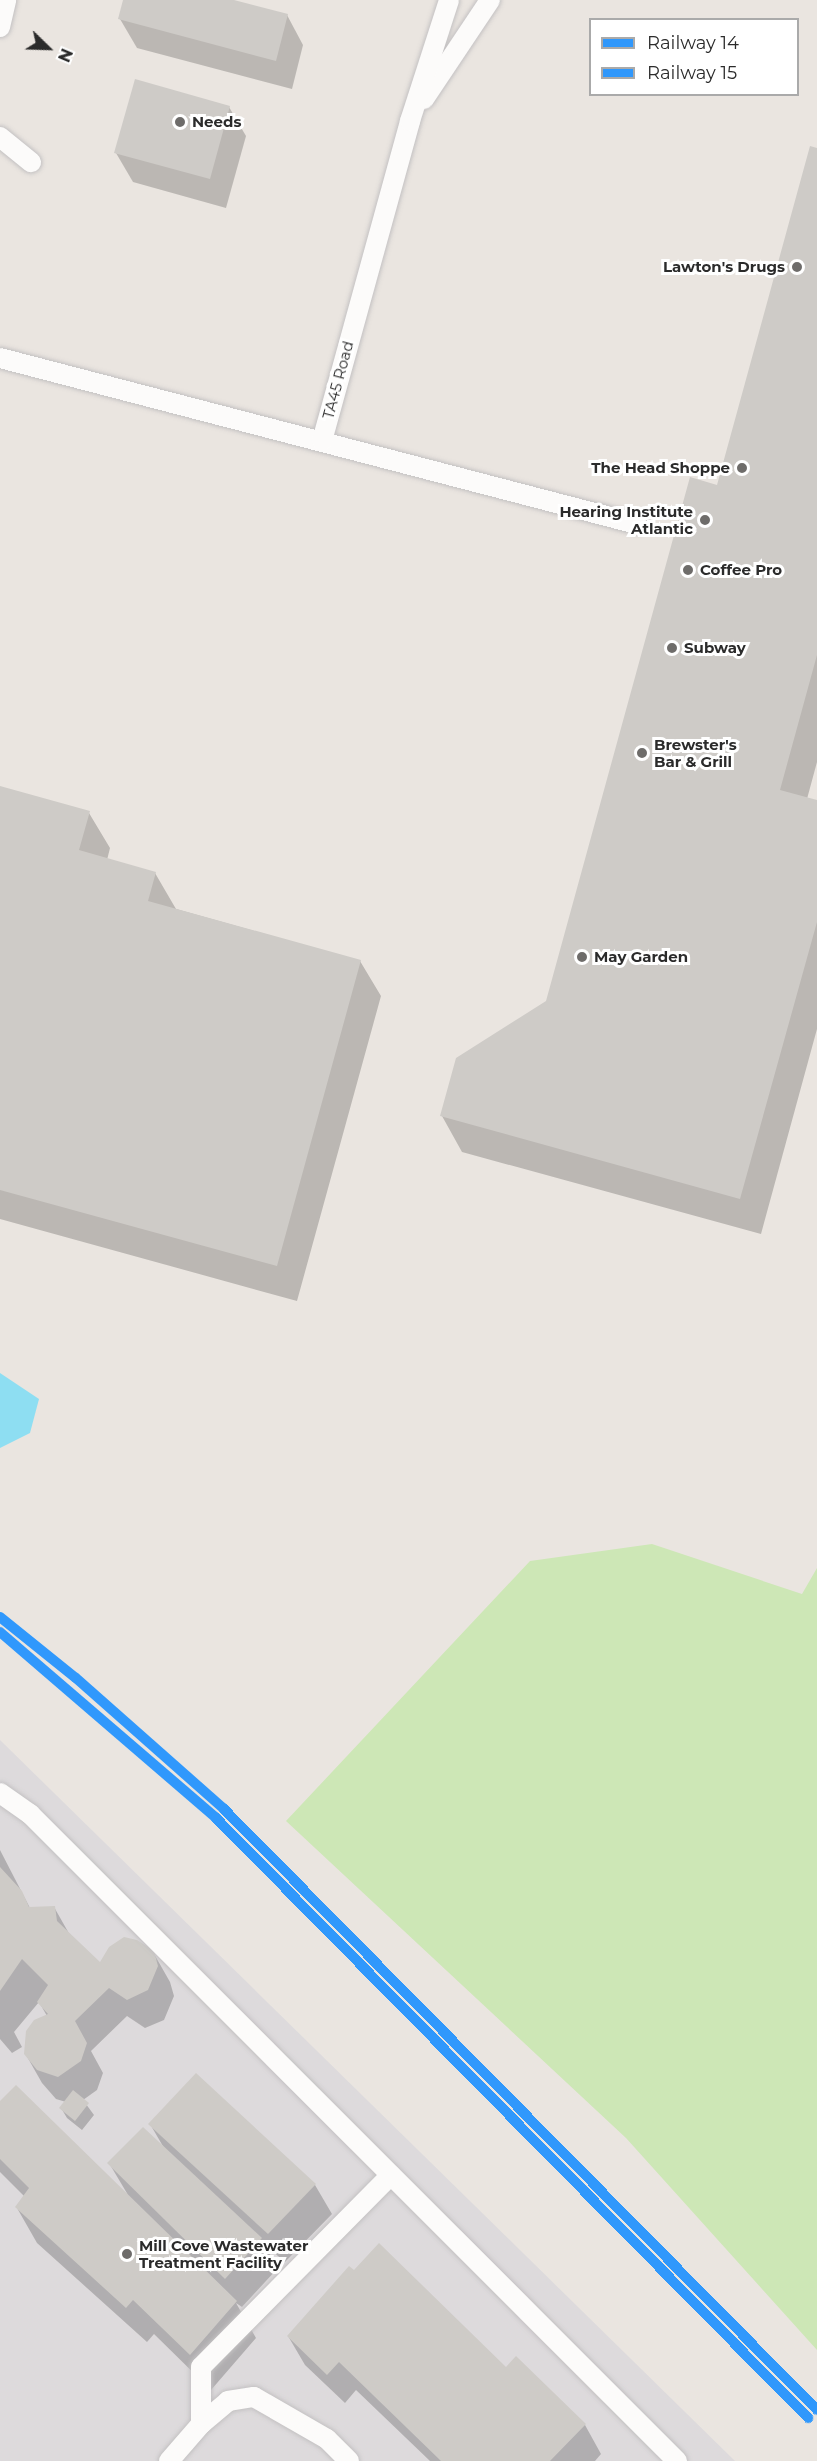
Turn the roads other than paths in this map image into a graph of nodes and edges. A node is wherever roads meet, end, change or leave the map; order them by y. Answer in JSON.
{"nodes":[{"id":1,"x":6,"y":0,"type":"edge"},
{"id":2,"x":449,"y":0,"type":"edge"},
{"id":3,"x":490,"y":0,"type":"edge"},
{"id":4,"x":0,"y":27,"type":"edge"},
{"id":5,"x":410,"y":121,"type":"junction"},
{"id":6,"x":0,"y":137,"type":"edge"},
{"id":7,"x":31,"y":162,"type":"dead end"},
{"id":8,"x":0,"y":358,"type":"edge"},
{"id":9,"x":322,"y":441,"type":"junction"},
{"id":10,"x":637,"y":524,"type":"dead end"},
{"id":11,"x":0,"y":1793,"type":"edge"},
{"id":12,"x":391,"y":2175,"type":"junction"},
{"id":13,"x":201,"y":2424,"type":"junction"},
{"id":14,"x":169,"y":2461,"type":"edge"},
{"id":15,"x":349,"y":2461,"type":"edge"},
{"id":16,"x":677,"y":2461,"type":"edge"}],
"edges":[{"from":1,"to":4,"type":"lane"},
{"from":2,"to":5,"type":"lane","name":"TA45 Road"},
{"from":3,"to":5,"type":"lane"},
{"from":5,"to":9,"type":"lane","name":"TA45 Road"},
{"from":6,"to":7,"type":"lane"},
{"from":8,"to":9,"type":"lane"},
{"from":9,"to":10,"type":"lane"},
{"from":11,"to":12,"type":"lane"},
{"from":12,"to":13,"type":"lane"},
{"from":12,"to":16,"type":"lane"},
{"from":13,"to":14,"type":"lane"},
{"from":13,"to":15,"type":"lane"}]}
